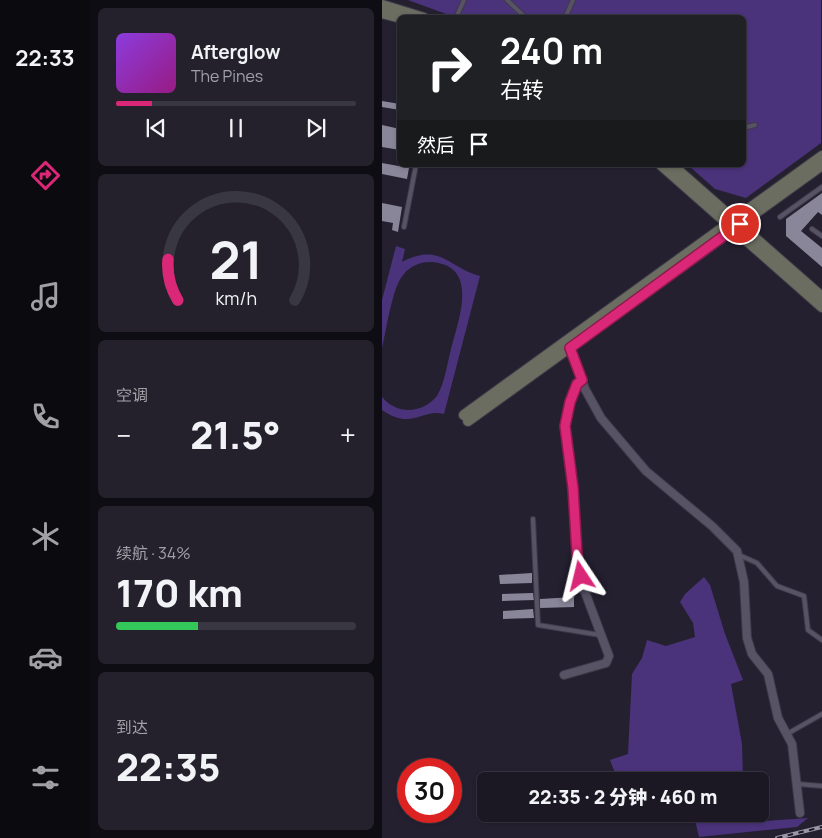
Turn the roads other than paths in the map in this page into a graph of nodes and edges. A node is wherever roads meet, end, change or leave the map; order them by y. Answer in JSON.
{"nodes":[{"id":1,"x":464,"y":0,"type":"edge"},
{"id":2,"x":507,"y":0,"type":"edge"},
{"id":3,"x":573,"y":0,"type":"edge"},
{"id":4,"x":382,"y":6,"type":"edge"},
{"id":5,"x":382,"y":13,"type":"edge"},
{"id":6,"x":414,"y":15,"type":"edge"},
{"id":7,"x":457,"y":15,"type":"edge"},
{"id":8,"x":523,"y":15,"type":"edge"},
{"id":9,"x":566,"y":15,"type":"edge"},
{"id":10,"x":397,"y":17,"type":"edge"},
{"id":11,"x":754,"y":125,"type":"dead end"},
{"id":12,"x":746,"y":127,"type":"edge"},
{"id":13,"x":822,"y":156,"type":"edge"},
{"id":14,"x":822,"y":165,"type":"edge"},
{"id":15,"x":416,"y":167,"type":"edge"},
{"id":16,"x":663,"y":167,"type":"edge"},
{"id":17,"x":674,"y":167,"type":"edge"},
{"id":18,"x":822,"y":187,"type":"edge"},
{"id":19,"x":780,"y":217,"type":"dead end"},
{"id":20,"x":734,"y":224,"type":"junction"},
{"id":21,"x":404,"y":227,"type":"dead end"},
{"id":22,"x":812,"y":228,"type":"dead end"},
{"id":23,"x":822,"y":236,"type":"edge"},
{"id":24,"x":822,"y":297,"type":"edge"},
{"id":25,"x":822,"y":307,"type":"edge"},
{"id":26,"x":570,"y":348,"type":"junction"},
{"id":27,"x":582,"y":380,"type":"junction"},
{"id":28,"x":533,"y":519,"type":"dead end"},
{"id":29,"x":739,"y":554,"type":"junction"},
{"id":30,"x":602,"y":635,"type":"junction"},
{"id":31,"x":822,"y":640,"type":"edge"},
{"id":32,"x":564,"y":675,"type":"dead end"},
{"id":33,"x":822,"y":714,"type":"edge"},
{"id":34,"x":787,"y":734,"type":"junction"},
{"id":35,"x":798,"y":784,"type":"junction"},
{"id":36,"x":822,"y":786,"type":"edge"},
{"id":37,"x":800,"y":813,"type":"dead end"}],
"edges":[{"from":1,"to":7,"type":"lane"},
{"from":2,"to":8,"type":"lane"},
{"from":3,"to":9,"type":"lane"},
{"from":4,"to":6,"type":"street"},
{"from":5,"to":10,"type":"street"},
{"from":11,"to":12,"type":"lane"},
{"from":13,"to":20,"type":"street"},
{"from":14,"to":20,"type":"street"},
{"from":15,"to":21,"type":"lane"},
{"from":16,"to":20,"type":"street"},
{"from":17,"to":20,"type":"street"},
{"from":18,"to":19,"type":"lane"},
{"from":20,"to":24,"type":"street"},
{"from":20,"to":25,"type":"street"},
{"from":20,"to":26,"type":"street"},
{"from":20,"to":26,"type":"street"},
{"from":22,"to":23,"type":"lane"},
{"from":26,"to":27,"type":"street"},
{"from":27,"to":29,"type":"street"},
{"from":27,"to":30,"type":"street"},
{"from":28,"to":30,"type":"lane"},
{"from":29,"to":31,"type":"lane"},
{"from":29,"to":34,"type":"street"},
{"from":30,"to":32,"type":"street"},
{"from":33,"to":34,"type":"lane"},
{"from":34,"to":35,"type":"street"},
{"from":35,"to":36,"type":"lane"},
{"from":35,"to":37,"type":"street"}]}
